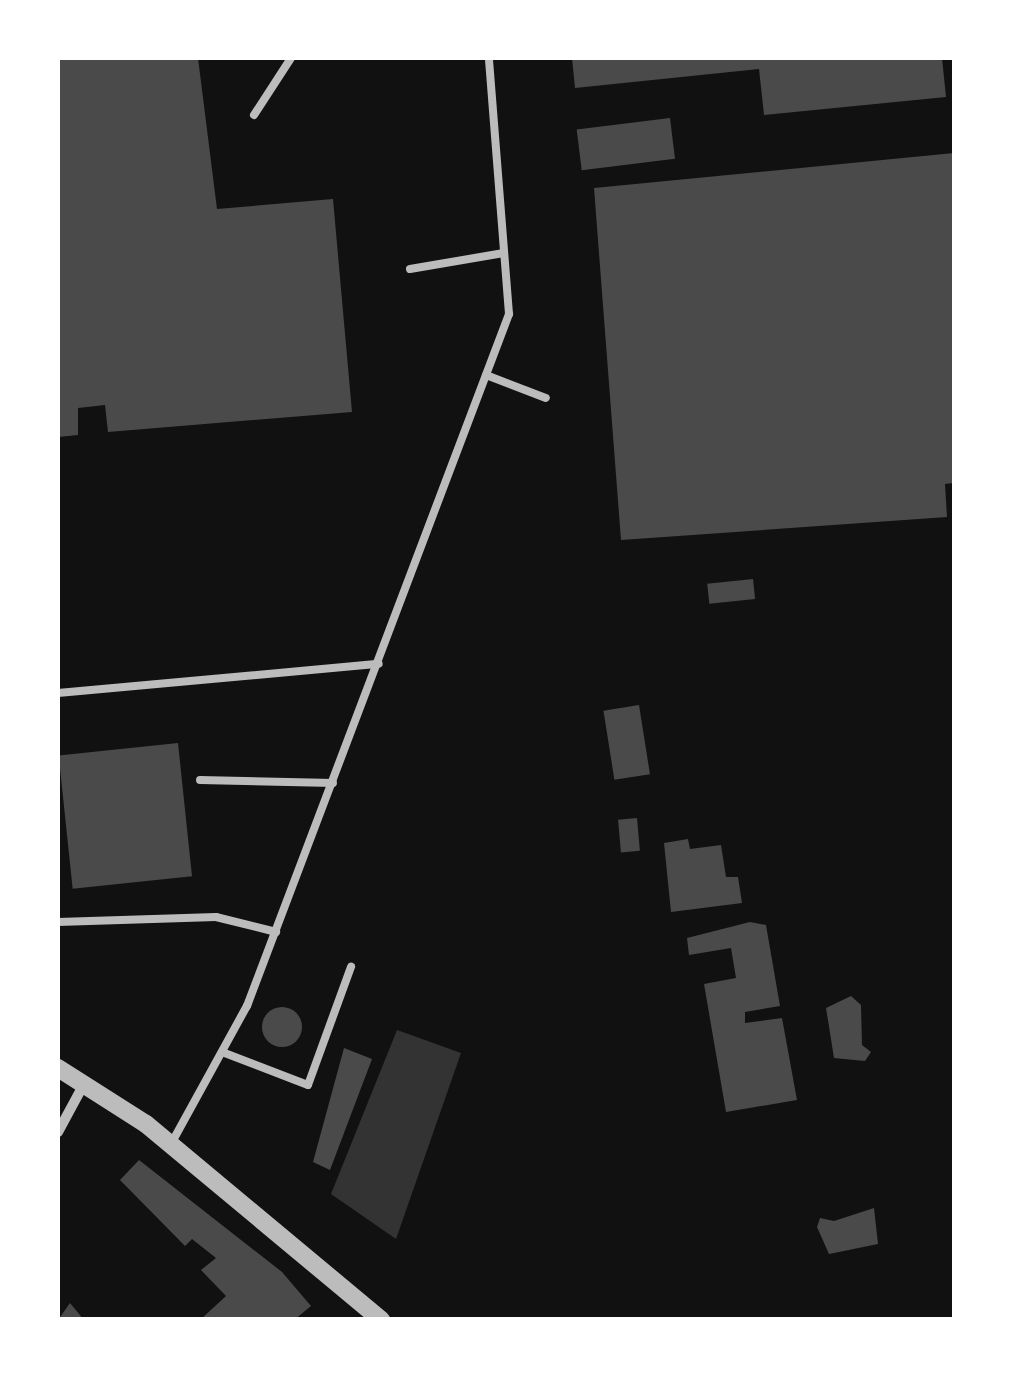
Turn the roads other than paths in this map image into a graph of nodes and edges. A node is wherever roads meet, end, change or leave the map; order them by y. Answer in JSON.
{"nodes":[{"id":1,"x":292,"y":58,"type":"edge"},
{"id":2,"x":489,"y":58,"type":"edge"},
{"id":3,"x":254,"y":116,"type":"dead end"},
{"id":4,"x":504,"y":253,"type":"junction"},
{"id":5,"x":410,"y":269,"type":"dead end"},
{"id":6,"x":486,"y":375,"type":"junction"},
{"id":7,"x":546,"y":398,"type":"dead end"},
{"id":8,"x":379,"y":664,"type":"junction"},
{"id":9,"x":58,"y":693,"type":"edge"},
{"id":10,"x":200,"y":780,"type":"dead end"},
{"id":11,"x":333,"y":783,"type":"junction"},
{"id":12,"x":58,"y":922,"type":"edge"},
{"id":13,"x":276,"y":932,"type":"junction"},
{"id":14,"x":350,"y":967,"type":"dead end"},
{"id":15,"x":222,"y":1052,"type":"junction"},
{"id":16,"x":58,"y":1068,"type":"edge"},
{"id":17,"x":84,"y":1084,"type":"junction"},
{"id":18,"x":58,"y":1132,"type":"edge"},
{"id":19,"x":171,"y":1144,"type":"junction"},
{"id":20,"x":381,"y":1320,"type":"edge"}],
"edges":[{"from":1,"to":3,"type":"lane"},
{"from":2,"to":4,"type":"lane"},
{"from":4,"to":5,"type":"lane"},
{"from":4,"to":6,"type":"lane"},
{"from":6,"to":7,"type":"lane"},
{"from":6,"to":8,"type":"lane"},
{"from":8,"to":9,"type":"lane"},
{"from":8,"to":11,"type":"lane"},
{"from":10,"to":11,"type":"lane"},
{"from":11,"to":13,"type":"lane"},
{"from":12,"to":13,"type":"lane"},
{"from":13,"to":15,"type":"lane"},
{"from":14,"to":15,"type":"lane"},
{"from":15,"to":19,"type":"lane"},
{"from":16,"to":17,"type":"street"},
{"from":17,"to":18,"type":"street"},
{"from":17,"to":19,"type":"street"},
{"from":19,"to":20,"type":"street"}]}
